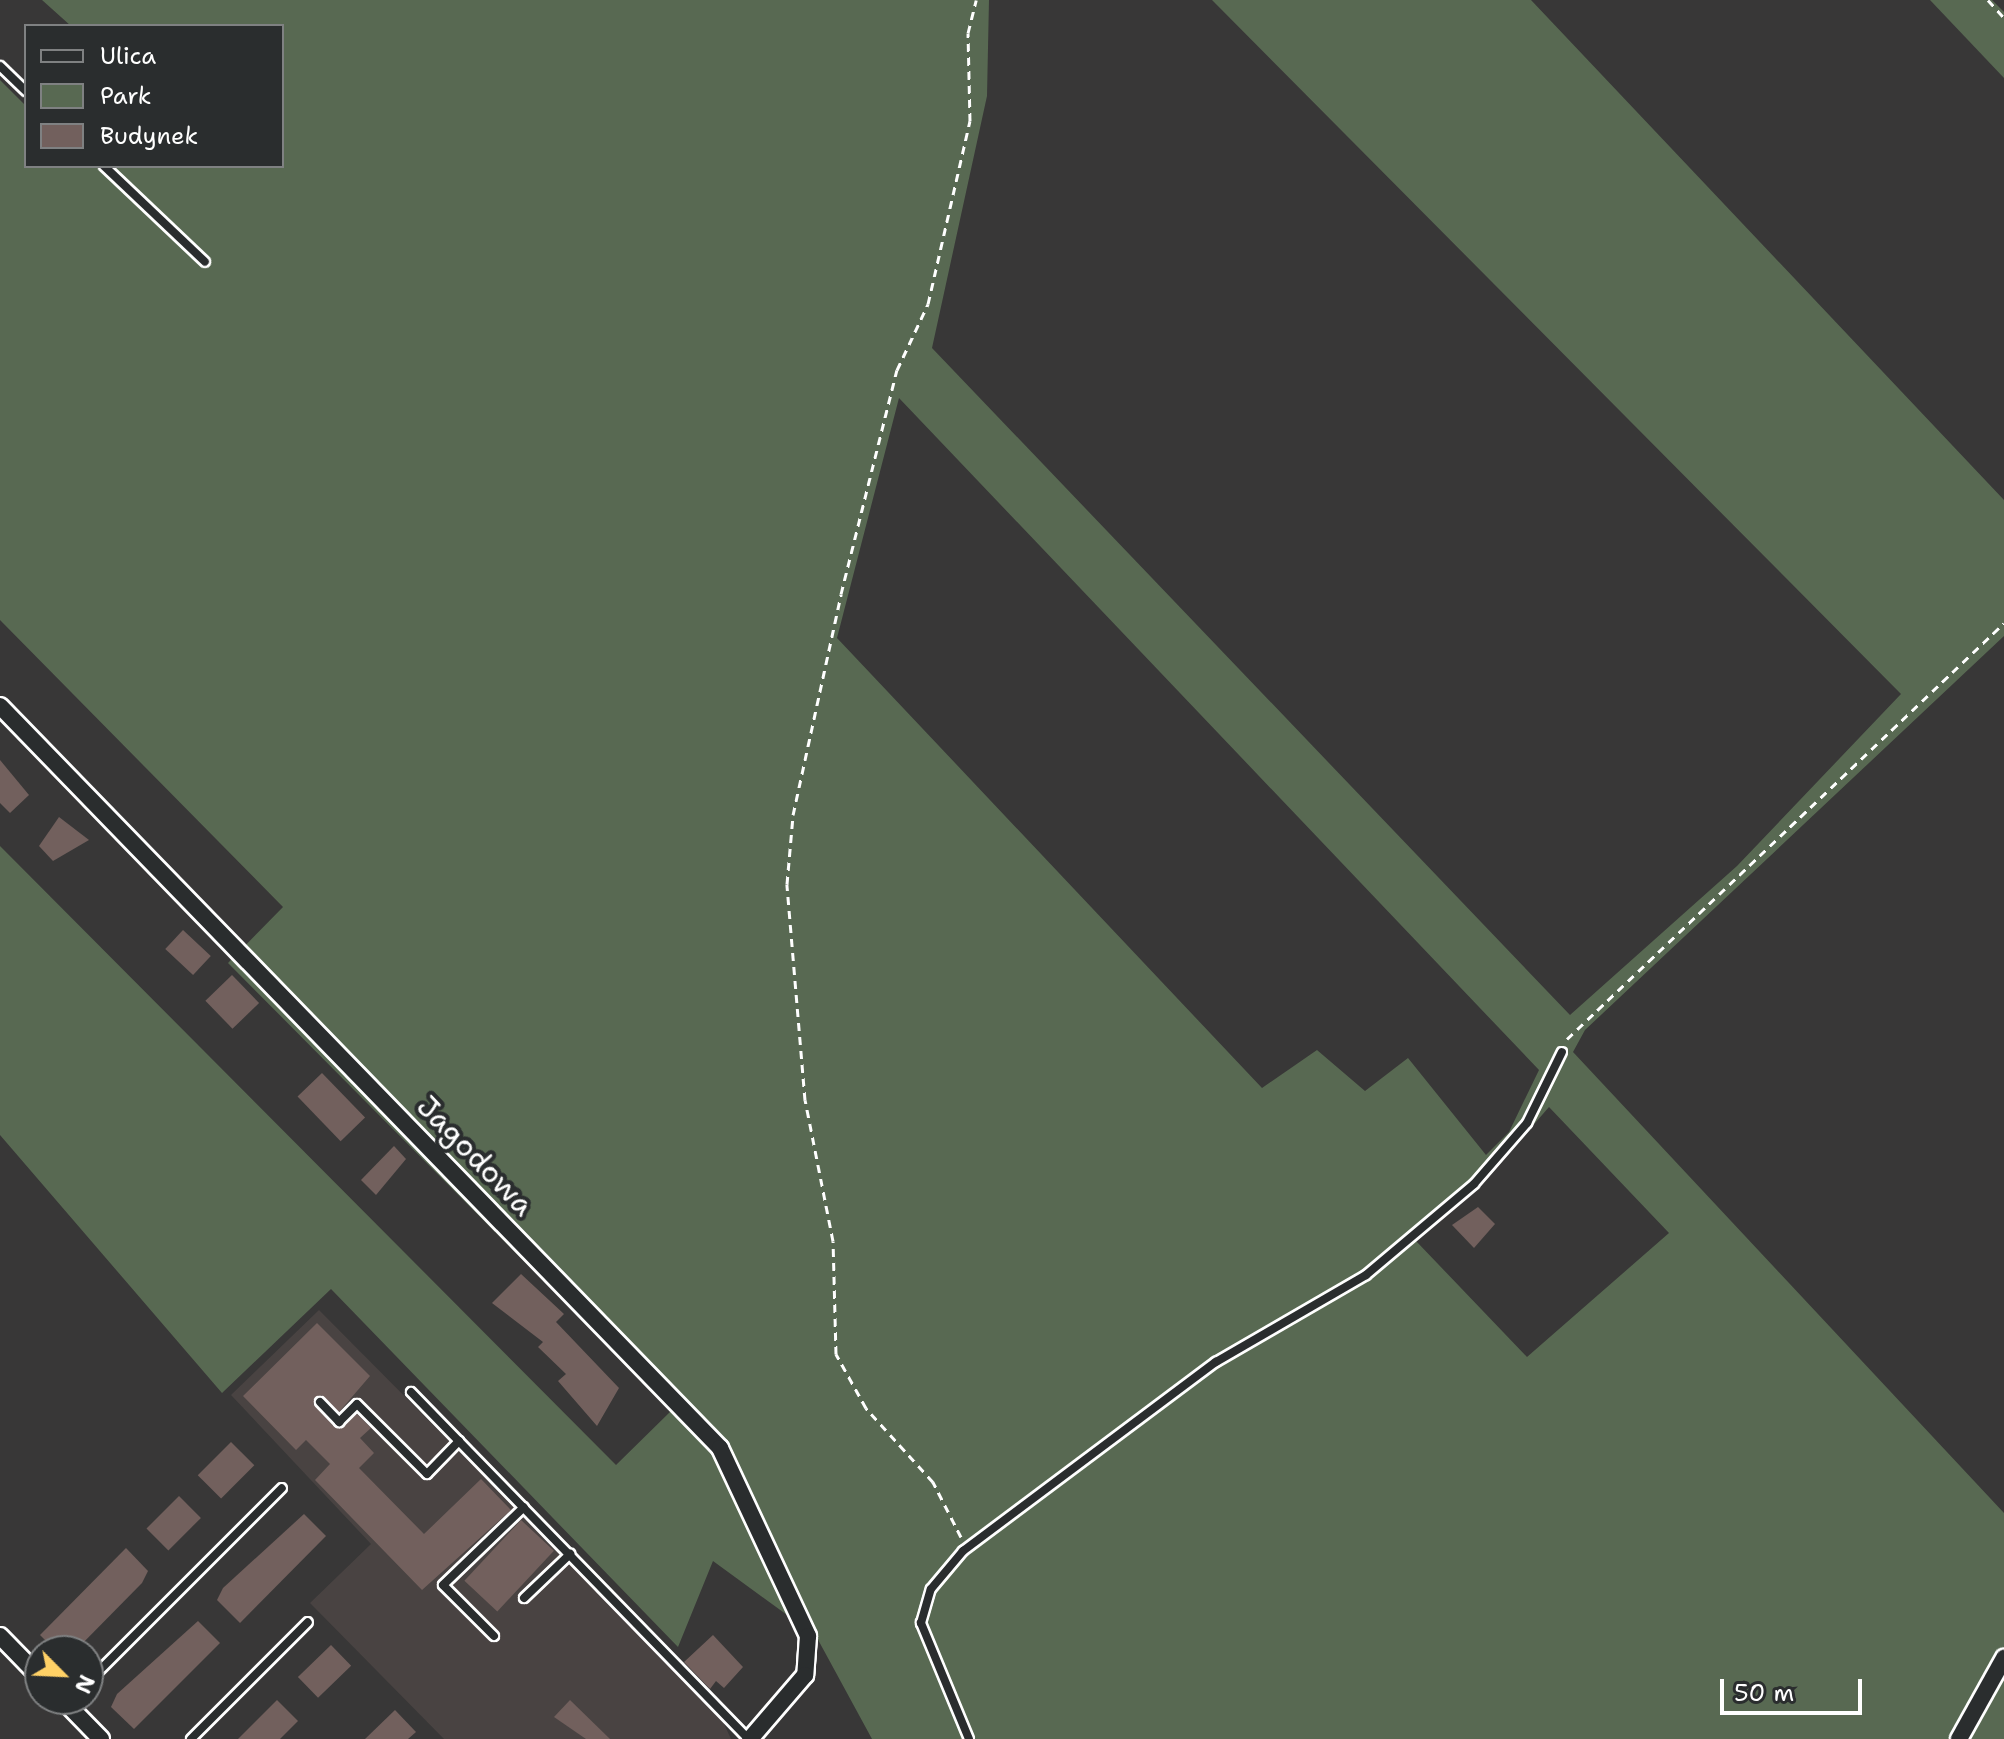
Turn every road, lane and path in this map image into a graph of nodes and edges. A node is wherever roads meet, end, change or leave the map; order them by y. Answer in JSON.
{"nodes":[{"id":1,"x":976,"y":0,"type":"edge"},
{"id":2,"x":1988,"y":0,"type":"edge"},
{"id":3,"x":2004,"y":18,"type":"edge"},
{"id":4,"x":0,"y":66,"type":"edge"},
{"id":5,"x":24,"y":89,"type":"edge"},
{"id":6,"x":106,"y":168,"type":"edge"},
{"id":7,"x":205,"y":262,"type":"dead end"},
{"id":8,"x":2004,"y":623,"type":"edge"},
{"id":9,"x":0,"y":706,"type":"edge"},
{"id":10,"x":1562,"y":1052,"type":"joint"},
{"id":11,"x":411,"y":1392,"type":"dead end"},
{"id":12,"x":320,"y":1402,"type":"dead end"},
{"id":13,"x":459,"y":1441,"type":"junction"},
{"id":14,"x":282,"y":1488,"type":"dead end"},
{"id":15,"x":524,"y":1507,"type":"junction"},
{"id":16,"x":963,"y":1551,"type":"junction"},
{"id":17,"x":570,"y":1554,"type":"junction"},
{"id":18,"x":524,"y":1598,"type":"dead end"},
{"id":19,"x":308,"y":1622,"type":"dead end"},
{"id":20,"x":0,"y":1636,"type":"edge"},
{"id":21,"x":494,"y":1636,"type":"dead end"},
{"id":22,"x":2004,"y":1658,"type":"edge"},
{"id":23,"x":24,"y":1661,"type":"edge"},
{"id":24,"x":104,"y":1666,"type":"edge"},
{"id":25,"x":79,"y":1715,"type":"edge"},
{"id":26,"x":101,"y":1739,"type":"edge"},
{"id":27,"x":191,"y":1739,"type":"edge"},
{"id":28,"x":750,"y":1739,"type":"edge"},
{"id":29,"x":969,"y":1739,"type":"edge"},
{"id":30,"x":1959,"y":1739,"type":"edge"}],
"edges":[{"from":1,"to":16,"type":"path"},
{"from":2,"to":3,"type":"path"},
{"from":4,"to":5,"type":"lane"},
{"from":6,"to":7,"type":"lane"},
{"from":8,"to":10,"type":"path"},
{"from":9,"to":28,"type":"street","name":"Jagodowa"},
{"from":10,"to":16,"type":"lane"},
{"from":11,"to":13,"type":"lane"},
{"from":12,"to":13,"type":"lane"},
{"from":13,"to":15,"type":"lane"},
{"from":14,"to":24,"type":"lane"},
{"from":15,"to":17,"type":"lane"},
{"from":15,"to":21,"type":"lane"},
{"from":16,"to":29,"type":"lane"},
{"from":17,"to":18,"type":"lane"},
{"from":17,"to":28,"type":"lane"},
{"from":19,"to":27,"type":"lane"},
{"from":20,"to":23,"type":"street"},
{"from":22,"to":30,"type":"street"},
{"from":25,"to":26,"type":"street"}]}
